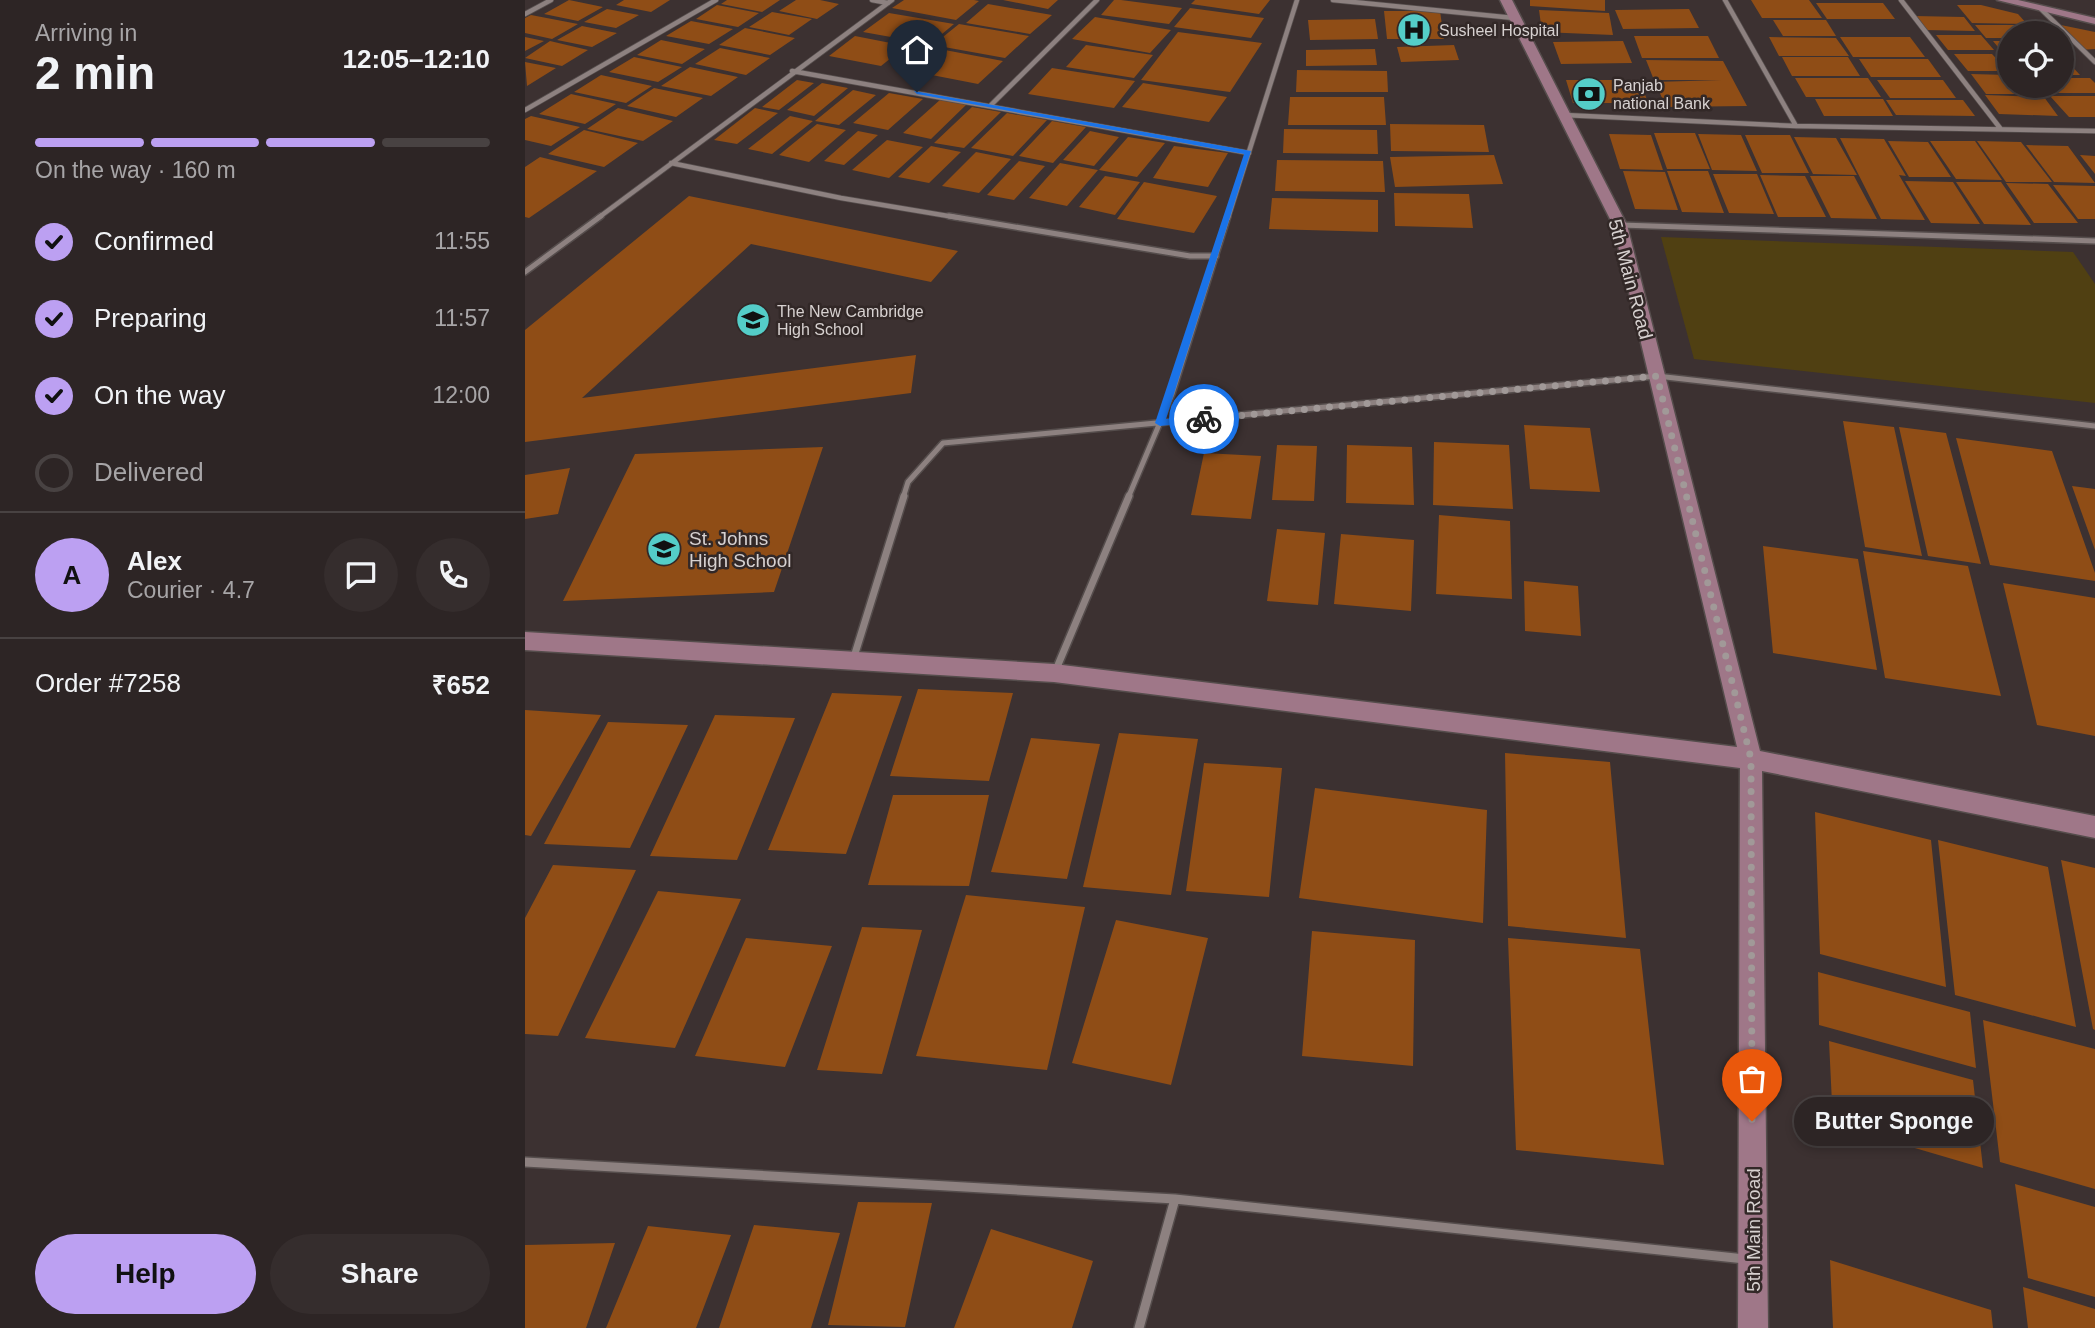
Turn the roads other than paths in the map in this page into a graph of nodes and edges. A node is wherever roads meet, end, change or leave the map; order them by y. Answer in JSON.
{"nodes":[{"id":1,"x":551,"y":0,"type":"edge"},
{"id":2,"x":716,"y":0,"type":"edge"},
{"id":3,"x":872,"y":0,"type":"edge"},
{"id":4,"x":1097,"y":0,"type":"edge"},
{"id":5,"x":1297,"y":0,"type":"edge"},
{"id":6,"x":1333,"y":0,"type":"edge"},
{"id":7,"x":1506,"y":0,"type":"edge"},
{"id":8,"x":1725,"y":0,"type":"edge"},
{"id":9,"x":1901,"y":0,"type":"edge"},
{"id":10,"x":2003,"y":0,"type":"edge"},
{"id":11,"x":890,"y":1,"type":"edge"},
{"id":12,"x":2041,"y":9,"type":"junction"},
{"id":13,"x":525,"y":14,"type":"edge"},
{"id":14,"x":1514,"y":18,"type":"junction"},
{"id":15,"x":2095,"y":20,"type":"edge"},
{"id":16,"x":2095,"y":62,"type":"edge"},
{"id":17,"x":793,"y":71,"type":"junction"},
{"id":18,"x":991,"y":105,"type":"junction"},
{"id":19,"x":525,"y":110,"type":"edge"},
{"id":20,"x":1564,"y":116,"type":"junction"},
{"id":21,"x":1796,"y":126,"type":"junction"},
{"id":22,"x":2000,"y":128,"type":"junction"},
{"id":23,"x":2095,"y":131,"type":"edge"},
{"id":24,"x":1248,"y":153,"type":"junction"},
{"id":25,"x":671,"y":163,"type":"junction"},
{"id":26,"x":1620,"y":225,"type":"junction"},
{"id":27,"x":2095,"y":241,"type":"edge"},
{"id":28,"x":1216,"y":256,"type":"junction"},
{"id":29,"x":525,"y":272,"type":"edge"},
{"id":30,"x":1657,"y":376,"type":"junction"},
{"id":31,"x":1160,"y":423,"type":"junction"},
{"id":32,"x":2095,"y":426,"type":"edge"},
{"id":33,"x":525,"y":641,"type":"edge"},
{"id":34,"x":852,"y":661,"type":"junction"},
{"id":35,"x":1054,"y":673,"type":"junction"},
{"id":36,"x":1751,"y":759,"type":"junction"},
{"id":37,"x":2095,"y":827,"type":"edge"},
{"id":38,"x":525,"y":1162,"type":"edge"},
{"id":39,"x":1175,"y":1199,"type":"junction"},
{"id":40,"x":1753,"y":1260,"type":"junction"},
{"id":41,"x":1139,"y":1328,"type":"edge"},
{"id":42,"x":1753,"y":1328,"type":"edge"}],
"edges":[{"from":1,"to":13,"type":"street"},
{"from":2,"to":19,"type":"street"},
{"from":3,"to":11,"type":"street"},
{"from":4,"to":18,"type":"street"},
{"from":5,"to":24,"type":"street"},
{"from":6,"to":14,"type":"street"},
{"from":7,"to":14,"type":"main road","name":"5th Main Road"},
{"from":8,"to":21,"type":"street"},
{"from":9,"to":22,"type":"street"},
{"from":10,"to":12,"type":"main road"},
{"from":11,"to":17,"type":"street"},
{"from":12,"to":15,"type":"main road"},
{"from":12,"to":16,"type":"street"},
{"from":14,"to":20,"type":"main road","name":"5th Main Road"},
{"from":17,"to":18,"type":"street"},
{"from":17,"to":25,"type":"street"},
{"from":18,"to":24,"type":"street"},
{"from":20,"to":21,"type":"street"},
{"from":20,"to":26,"type":"main road","name":"5th Main Road"},
{"from":21,"to":22,"type":"street"},
{"from":22,"to":23,"type":"street"},
{"from":24,"to":28,"type":"street"},
{"from":25,"to":28,"type":"street"},
{"from":25,"to":29,"type":"street"},
{"from":26,"to":27,"type":"street"},
{"from":26,"to":30,"type":"main road","name":"5th Main Road"},
{"from":28,"to":31,"type":"street"},
{"from":30,"to":31,"type":"street"},
{"from":30,"to":32,"type":"street"},
{"from":30,"to":36,"type":"main road","name":"5th Main Road"},
{"from":31,"to":34,"type":"street"},
{"from":31,"to":35,"type":"street"},
{"from":33,"to":34,"type":"main road"},
{"from":34,"to":35,"type":"main road"},
{"from":35,"to":36,"type":"main road"},
{"from":36,"to":37,"type":"main road"},
{"from":36,"to":40,"type":"main road","name":"5th Main Road"},
{"from":38,"to":39,"type":"street"},
{"from":39,"to":40,"type":"street"},
{"from":39,"to":41,"type":"street"},
{"from":40,"to":42,"type":"main road","name":"5th Main Road"}]}
